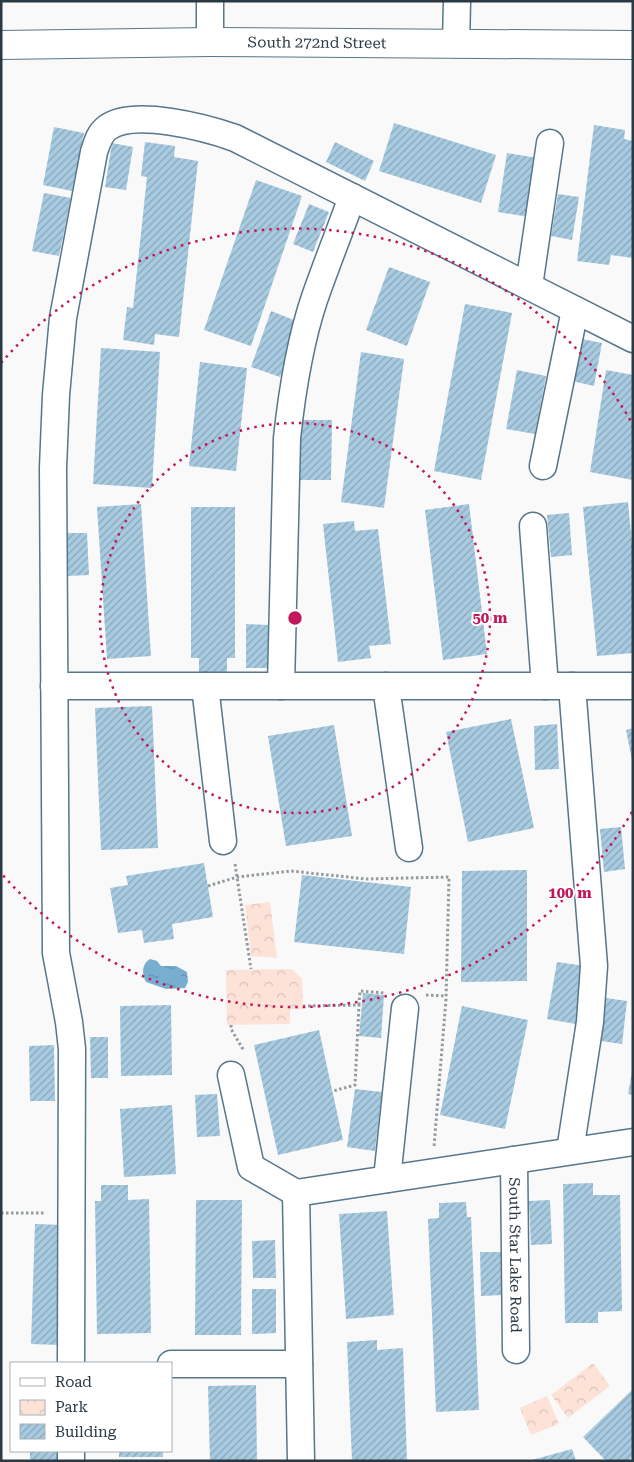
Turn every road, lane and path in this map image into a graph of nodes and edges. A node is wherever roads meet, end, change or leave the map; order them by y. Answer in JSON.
{"nodes":[{"id":1,"x":210,"y":1,"type":"edge"},
{"id":2,"x":457,"y":1,"type":"edge"},
{"id":3,"x":210,"y":42,"type":"junction"},
{"id":4,"x":456,"y":44,"type":"junction"},
{"id":5,"x":1,"y":45,"type":"edge"},
{"id":6,"x":633,"y":45,"type":"edge"},
{"id":7,"x":550,"y":143,"type":"dead end"},
{"id":8,"x":352,"y":196,"type":"junction"},
{"id":9,"x":529,"y":286,"type":"junction"},
{"id":10,"x":575,"y":310,"type":"junction"},
{"id":11,"x":633,"y":339,"type":"edge"},
{"id":12,"x":543,"y":466,"type":"dead end"},
{"id":13,"x":533,"y":526,"type":"dead end"},
{"id":14,"x":54,"y":686,"type":"junction"},
{"id":15,"x":205,"y":686,"type":"junction"},
{"id":16,"x":280,"y":686,"type":"junction"},
{"id":17,"x":386,"y":686,"type":"junction"},
{"id":18,"x":545,"y":686,"type":"junction"},
{"id":19,"x":572,"y":686,"type":"junction"},
{"id":20,"x":633,"y":686,"type":"edge"},
{"id":21,"x":223,"y":841,"type":"joint"},
{"id":22,"x":409,"y":848,"type":"dead end"},
{"id":23,"x":237,"y":877,"type":"junction"},
{"id":24,"x":208,"y":886,"type":"dead end"},
{"id":25,"x":251,"y":969,"type":"dead end"},
{"id":26,"x":303,"y":1006,"type":"dead end"},
{"id":27,"x":405,"y":1008,"type":"dead end"},
{"id":28,"x":231,"y":1075,"type":"dead end"},
{"id":29,"x":333,"y":1091,"type":"dead end"},
{"id":30,"x":633,"y":1142,"type":"edge"},
{"id":31,"x":570,"y":1151,"type":"junction"},
{"id":32,"x":514,"y":1160,"type":"junction"},
{"id":33,"x":432,"y":1172,"type":"junction"},
{"id":34,"x":387,"y":1179,"type":"junction"},
{"id":35,"x":296,"y":1193,"type":"junction"},
{"id":36,"x":1,"y":1213,"type":"edge"},
{"id":37,"x":16,"y":1213,"type":"dead end"},
{"id":38,"x":516,"y":1350,"type":"dead end"},
{"id":39,"x":71,"y":1362,"type":"edge"},
{"id":40,"x":172,"y":1364,"type":"edge"},
{"id":41,"x":299,"y":1364,"type":"junction"},
{"id":42,"x":301,"y":1461,"type":"edge"}],
"edges":[{"from":1,"to":3,"type":"street"},
{"from":2,"to":4,"type":"street"},
{"from":3,"to":4,"type":"main road","name":"South 272nd Street"},
{"from":3,"to":5,"type":"main road","name":"South 272nd Street"},
{"from":4,"to":6,"type":"main road","name":"South 272nd Street"},
{"from":7,"to":9,"type":"street"},
{"from":8,"to":9,"type":"street"},
{"from":8,"to":14,"type":"street"},
{"from":8,"to":16,"type":"street"},
{"from":9,"to":10,"type":"street"},
{"from":10,"to":11,"type":"street"},
{"from":10,"to":12,"type":"street"},
{"from":13,"to":18,"type":"street"},
{"from":14,"to":15,"type":"street"},
{"from":14,"to":39,"type":"street"},
{"from":15,"to":16,"type":"street"},
{"from":15,"to":21,"type":"street"},
{"from":16,"to":17,"type":"street"},
{"from":17,"to":18,"type":"street"},
{"from":17,"to":22,"type":"street"},
{"from":18,"to":19,"type":"street"},
{"from":19,"to":20,"type":"street"},
{"from":19,"to":31,"type":"street"},
{"from":21,"to":23,"type":"path"},
{"from":23,"to":24,"type":"path"},
{"from":23,"to":25,"type":"path"},
{"from":23,"to":33,"type":"path"},
{"from":26,"to":29,"type":"path"},
{"from":27,"to":34,"type":"street"},
{"from":28,"to":35,"type":"street"},
{"from":30,"to":31,"type":"street"},
{"from":31,"to":32,"type":"street"},
{"from":32,"to":33,"type":"street"},
{"from":32,"to":38,"type":"street","name":"South Star Lake Road"},
{"from":33,"to":34,"type":"street"},
{"from":34,"to":35,"type":"street"},
{"from":35,"to":41,"type":"street"},
{"from":36,"to":37,"type":"path"},
{"from":40,"to":41,"type":"street"},
{"from":41,"to":42,"type":"street"}]}
